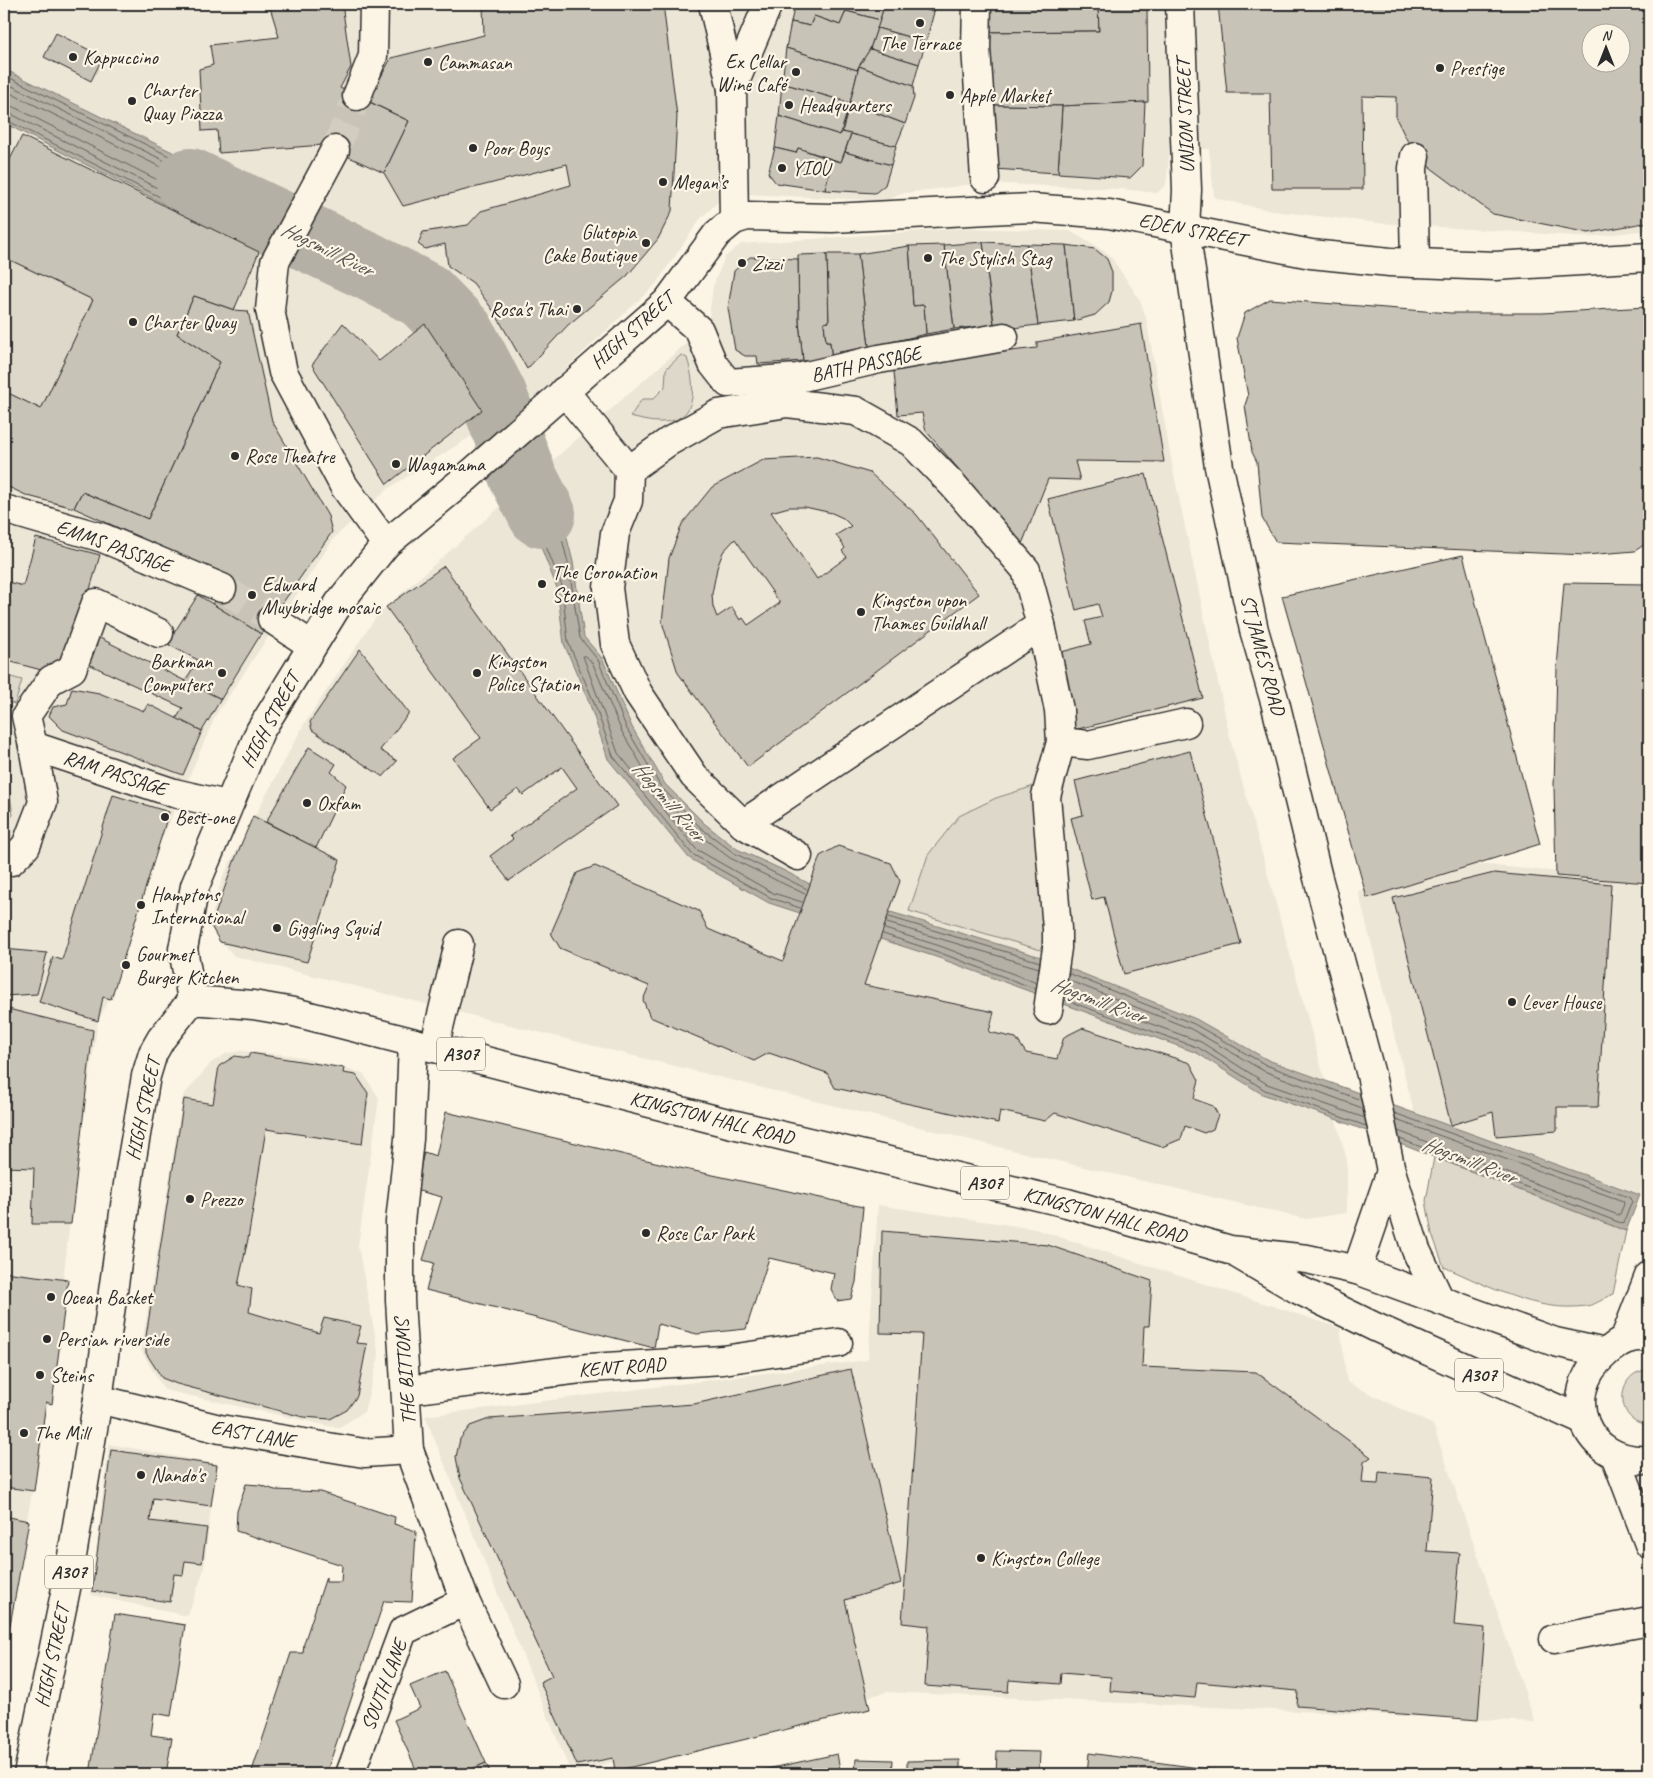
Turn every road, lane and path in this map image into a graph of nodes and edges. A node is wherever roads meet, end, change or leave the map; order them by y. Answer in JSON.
{"nodes":[{"id":1,"x":374,"y":4,"type":"edge"},
{"id":2,"x":713,"y":4,"type":"edge"},
{"id":3,"x":768,"y":4,"type":"edge"},
{"id":4,"x":977,"y":4,"type":"edge"},
{"id":5,"x":1180,"y":4,"type":"edge"},
{"id":6,"x":732,"y":89,"type":"junction"},
{"id":7,"x":356,"y":96,"type":"tunnel mouth"},
{"id":8,"x":335,"y":150,"type":"tunnel mouth"},
{"id":9,"x":1415,"y":156,"type":"dead end"},
{"id":10,"x":985,"y":178,"type":"dead end"},
{"id":11,"x":734,"y":220,"type":"junction"},
{"id":12,"x":1185,"y":229,"type":"junction"},
{"id":13,"x":1649,"y":257,"type":"edge"},
{"id":14,"x":1415,"y":263,"type":"junction"},
{"id":15,"x":667,"y":302,"type":"junction"},
{"id":16,"x":1004,"y":337,"type":"dead end"},
{"id":17,"x":564,"y":391,"type":"junction"},
{"id":18,"x":629,"y":470,"type":"junction"},
{"id":19,"x":4,"y":510,"type":"edge"},
{"id":20,"x":386,"y":544,"type":"junction"},
{"id":21,"x":222,"y":588,"type":"tunnel mouth"},
{"id":22,"x":272,"y":619,"type":"tunnel mouth"},
{"id":23,"x":1041,"y":625,"type":"junction"},
{"id":24,"x":159,"y":633,"type":"dead end"},
{"id":25,"x":311,"y":645,"type":"junction"},
{"id":26,"x":1186,"y":723,"type":"dead end"},
{"id":27,"x":1060,"y":742,"type":"junction"},
{"id":28,"x":33,"y":746,"type":"junction"},
{"id":29,"x":228,"y":805,"type":"junction"},
{"id":30,"x":743,"y":824,"type":"junction"},
{"id":31,"x":798,"y":856,"type":"dead end"},
{"id":32,"x":12,"y":861,"type":"dead end"},
{"id":33,"x":459,"y":944,"type":"dead end"},
{"id":34,"x":192,"y":1000,"type":"junction"},
{"id":35,"x":1049,"y":1007,"type":"dead end"},
{"id":36,"x":423,"y":1045,"type":"junction"},
{"id":37,"x":1390,"y":1167,"type":"junction"},
{"id":38,"x":1230,"y":1250,"type":"junction"},
{"id":39,"x":1357,"y":1270,"type":"junction"},
{"id":40,"x":1649,"y":1276,"type":"edge"},
{"id":41,"x":1440,"y":1300,"type":"junction"},
{"id":42,"x":838,"y":1343,"type":"dead end"},
{"id":43,"x":1626,"y":1343,"type":"edge"},
{"id":44,"x":406,"y":1390,"type":"junction"},
{"id":45,"x":98,"y":1399,"type":"junction"},
{"id":46,"x":1584,"y":1421,"type":"junction"},
{"id":47,"x":409,"y":1450,"type":"junction"},
{"id":48,"x":1614,"y":1455,"type":"junction"},
{"id":49,"x":1649,"y":1460,"type":"edge"},
{"id":50,"x":1649,"y":1544,"type":"edge"},
{"id":51,"x":465,"y":1601,"type":"junction"},
{"id":52,"x":1649,"y":1621,"type":"edge"},
{"id":53,"x":1554,"y":1639,"type":"dead end"},
{"id":54,"x":504,"y":1684,"type":"dead end"},
{"id":55,"x":28,"y":1774,"type":"edge"},
{"id":56,"x":350,"y":1774,"type":"edge"}],
"edges":[{"from":1,"to":7,"type":"street"},
{"from":2,"to":6,"type":"street"},
{"from":3,"to":6,"type":"street"},
{"from":4,"to":10,"type":"street"},
{"from":5,"to":12,"type":"street","name":"UNION STREET"},
{"from":6,"to":11,"type":"street"},
{"from":8,"to":20,"type":"street"},
{"from":9,"to":14,"type":"street"},
{"from":11,"to":12,"type":"street","name":"EDEN STREET"},
{"from":11,"to":15,"type":"street","name":"HIGH STREET"},
{"from":12,"to":14,"type":"street","name":"EDEN STREET"},
{"from":12,"to":37,"type":"street","name":"ST JAMES' ROAD"},
{"from":13,"to":14,"type":"street","name":"EDEN STREET"},
{"from":15,"to":16,"type":"street","name":"BATH PASSAGE"},
{"from":15,"to":17,"type":"street","name":"HIGH STREET"},
{"from":17,"to":18,"type":"street"},
{"from":17,"to":20,"type":"street","name":"HIGH STREET"},
{"from":18,"to":23,"type":"street"},
{"from":18,"to":30,"type":"street"},
{"from":19,"to":21,"type":"street","name":"EMMS PASSAGE"},
{"from":20,"to":25,"type":"street","name":"HIGH STREET"},
{"from":22,"to":25,"type":"street"},
{"from":23,"to":27,"type":"street"},
{"from":23,"to":30,"type":"street"},
{"from":24,"to":28,"type":"street"},
{"from":25,"to":29,"type":"street","name":"HIGH STREET"},
{"from":26,"to":27,"type":"street"},
{"from":27,"to":35,"type":"street"},
{"from":28,"to":29,"type":"street","name":"RAM PASSAGE"},
{"from":28,"to":32,"type":"street"},
{"from":29,"to":34,"type":"street","name":"HIGH STREET"},
{"from":30,"to":31,"type":"street"},
{"from":33,"to":36,"type":"street","name":"THE BITTOMS"},
{"from":34,"to":36,"type":"street","name":"KINGSTON HALL ROAD","number":"A307"},
{"from":34,"to":45,"type":"street","name":"HIGH STREET","number":"A307"},
{"from":36,"to":38,"type":"street","name":"KINGSTON HALL ROAD","number":"A307"},
{"from":36,"to":44,"type":"street","name":"THE BITTOMS"},
{"from":37,"to":39,"type":"street"},
{"from":37,"to":41,"type":"street","name":"ST JAMES' ROAD"},
{"from":38,"to":39,"type":"street","name":"KINGSTON HALL ROAD","number":"A307"},
{"from":38,"to":46,"type":"street","name":"KINGSTON HALL ROAD","number":"A307"},
{"from":39,"to":41,"type":"street","name":"KINGSTON HALL ROAD","number":"A307"},
{"from":40,"to":43,"type":"street"},
{"from":41,"to":43,"type":"street","name":"KINGSTON HALL ROAD","number":"A307"},
{"from":42,"to":44,"type":"street","name":"KENT ROAD"},
{"from":43,"to":46,"type":"street"},
{"from":44,"to":47,"type":"street","name":"THE BITTOMS"},
{"from":45,"to":47,"type":"street","name":"EAST LANE"},
{"from":45,"to":55,"type":"street","name":"HIGH STREET","number":"A307"},
{"from":46,"to":48,"type":"street"},
{"from":47,"to":51,"type":"street","name":"THE BITTOMS"},
{"from":48,"to":49,"type":"street"},
{"from":48,"to":50,"type":"street"},
{"from":51,"to":54,"type":"street","name":"THE BITTOMS"},
{"from":51,"to":56,"type":"street","name":"SOUTH LANE"},
{"from":52,"to":53,"type":"street"}]}
